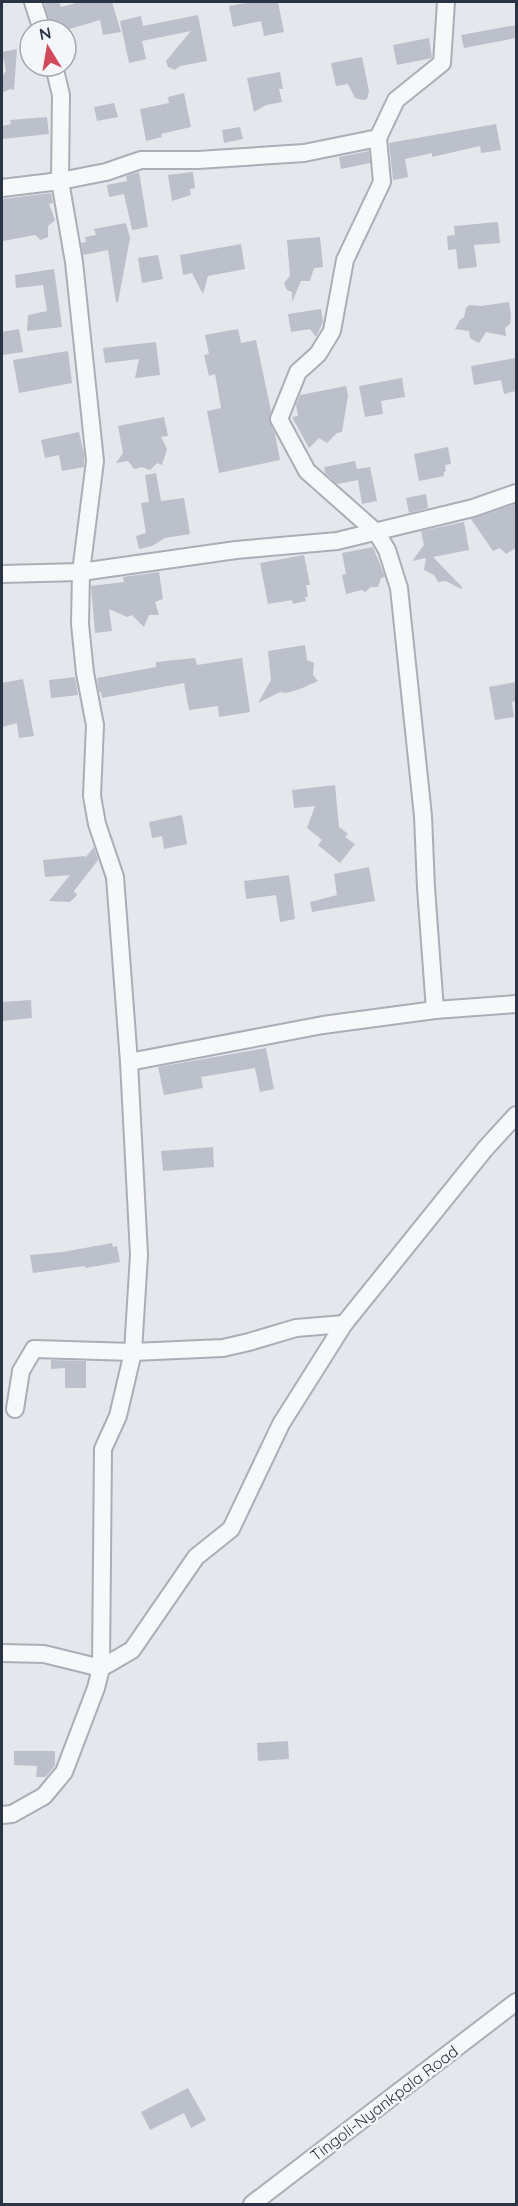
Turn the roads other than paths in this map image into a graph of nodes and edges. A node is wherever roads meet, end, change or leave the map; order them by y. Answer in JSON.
{"nodes":[{"id":1,"x":33,"y":2,"type":"edge"},
{"id":2,"x":446,"y":2,"type":"edge"},
{"id":3,"x":38,"y":18,"type":"edge"},
{"id":4,"x":57,"y":78,"type":"edge"},
{"id":5,"x":378,"y":138,"type":"junction"},
{"id":6,"x":60,"y":181,"type":"junction"},
{"id":7,"x":2,"y":188,"type":"edge"},
{"id":8,"x":516,"y":492,"type":"edge"},
{"id":9,"x":377,"y":533,"type":"junction"},
{"id":10,"x":81,"y":572,"type":"junction"},
{"id":11,"x":4,"y":576,"type":"edge"},
{"id":12,"x":516,"y":1004,"type":"edge"},
{"id":13,"x":435,"y":1010,"type":"junction"},
{"id":14,"x":129,"y":1062,"type":"junction"},
{"id":15,"x":516,"y":1115,"type":"edge"},
{"id":16,"x":344,"y":1324,"type":"junction"},
{"id":17,"x":133,"y":1352,"type":"junction"},
{"id":18,"x":15,"y":1409,"type":"dead end"},
{"id":19,"x":2,"y":1653,"type":"edge"},
{"id":20,"x":101,"y":1668,"type":"junction"},
{"id":21,"x":2,"y":1815,"type":"edge"},
{"id":22,"x":516,"y":2002,"type":"edge"},
{"id":23,"x":252,"y":2205,"type":"edge"}],
"edges":[{"from":1,"to":3,"type":"street"},
{"from":2,"to":5,"type":"street"},
{"from":4,"to":6,"type":"street"},
{"from":5,"to":6,"type":"street"},
{"from":5,"to":9,"type":"street"},
{"from":6,"to":7,"type":"street"},
{"from":6,"to":10,"type":"street"},
{"from":8,"to":9,"type":"street"},
{"from":9,"to":10,"type":"street"},
{"from":9,"to":13,"type":"street"},
{"from":10,"to":11,"type":"street"},
{"from":10,"to":14,"type":"street"},
{"from":12,"to":13,"type":"street"},
{"from":13,"to":14,"type":"street"},
{"from":14,"to":17,"type":"street"},
{"from":15,"to":16,"type":"street"},
{"from":16,"to":17,"type":"street"},
{"from":16,"to":20,"type":"street"},
{"from":17,"to":18,"type":"street"},
{"from":17,"to":20,"type":"street"},
{"from":19,"to":20,"type":"street"},
{"from":20,"to":21,"type":"street"},
{"from":22,"to":23,"type":"street","name":"Tingoli-Nyankpala Road"}]}
